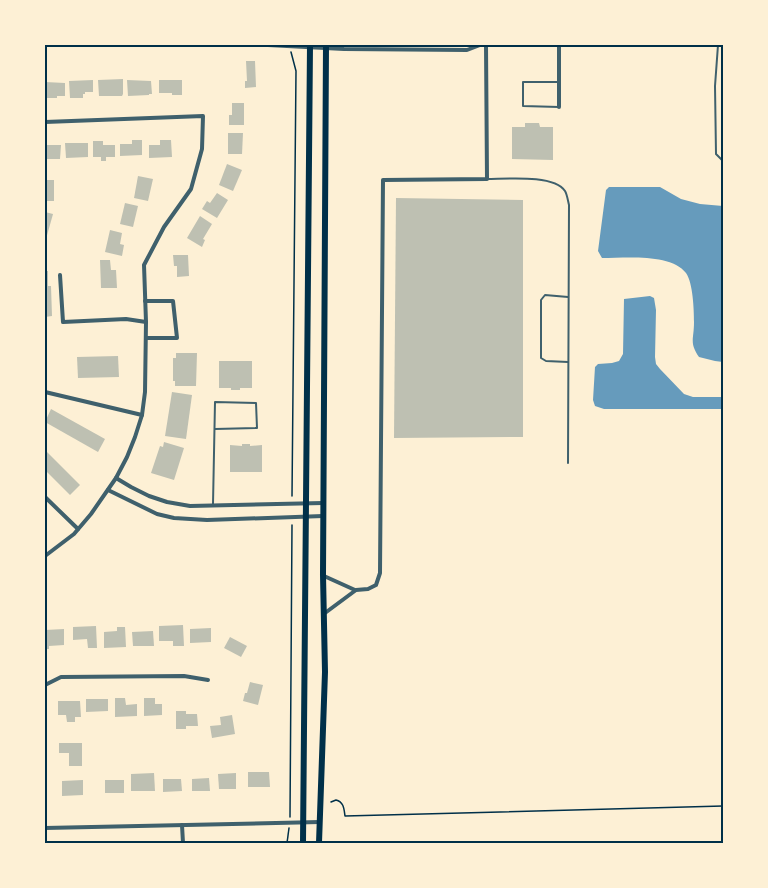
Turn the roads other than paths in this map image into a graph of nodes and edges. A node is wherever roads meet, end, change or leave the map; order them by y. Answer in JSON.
{"nodes":[{"id":1,"x":268,"y":45,"type":"edge"},
{"id":2,"x":480,"y":45,"type":"edge"},
{"id":3,"x":486,"y":45,"type":"edge"},
{"id":4,"x":559,"y":45,"type":"edge"},
{"id":5,"x":718,"y":45,"type":"edge"},
{"id":6,"x":291,"y":46,"type":"edge"},
{"id":7,"x":310,"y":46,"type":"edge"},
{"id":8,"x":326,"y":46,"type":"edge"},
{"id":9,"x":559,"y":82,"type":"junction"},
{"id":10,"x":559,"y":106,"type":"joint"},
{"id":11,"x":45,"y":122,"type":"edge"},
{"id":12,"x":723,"y":161,"type":"edge"},
{"id":13,"x":487,"y":179,"type":"junction"},
{"id":14,"x":60,"y":275,"type":"dead end"},
{"id":15,"x":568,"y":297,"type":"junction"},
{"id":16,"x":146,"y":301,"type":"junction"},
{"id":17,"x":146,"y":322,"type":"junction"},
{"id":18,"x":146,"y":338,"type":"junction"},
{"id":19,"x":568,"y":362,"type":"junction"},
{"id":20,"x":45,"y":392,"type":"edge"},
{"id":21,"x":142,"y":415,"type":"junction"},
{"id":22,"x":215,"y":429,"type":"junction"},
{"id":23,"x":568,"y":463,"type":"dead end"},
{"id":24,"x":116,"y":478,"type":"junction"},
{"id":25,"x":108,"y":490,"type":"junction"},
{"id":26,"x":45,"y":497,"type":"edge"},
{"id":27,"x":305,"y":503,"type":"junction"},
{"id":28,"x":324,"y":503,"type":"junction"},
{"id":29,"x":213,"y":506,"type":"junction"},
{"id":30,"x":305,"y":516,"type":"junction"},
{"id":31,"x":323,"y":516,"type":"junction"},
{"id":32,"x":78,"y":530,"type":"junction"},
{"id":33,"x":45,"y":556,"type":"edge"},
{"id":34,"x":323,"y":575,"type":"junction"},
{"id":35,"x":356,"y":590,"type":"junction"},
{"id":36,"x":324,"y":614,"type":"junction"},
{"id":37,"x":208,"y":680,"type":"dead end"},
{"id":38,"x":45,"y":685,"type":"edge"},
{"id":39,"x":303,"y":822,"type":"junction"},
{"id":40,"x":320,"y":822,"type":"junction"},
{"id":41,"x":182,"y":825,"type":"junction"},
{"id":42,"x":45,"y":828,"type":"edge"},
{"id":43,"x":183,"y":843,"type":"edge"},
{"id":44,"x":303,"y":843,"type":"edge"},
{"id":45,"x":320,"y":843,"type":"edge"}],
"edges":[{"from":1,"to":6,"type":"street"},
{"from":2,"to":8,"type":"street"},
{"from":3,"to":13,"type":"street"},
{"from":4,"to":9,"type":"street"},
{"from":5,"to":12,"type":"lane"},
{"from":6,"to":7,"type":"street"},
{"from":7,"to":8,"type":"street"},
{"from":7,"to":27,"type":"main road"},
{"from":8,"to":28,"type":"main road"},
{"from":9,"to":10,"type":"street"},
{"from":9,"to":10,"type":"lane"},
{"from":11,"to":16,"type":"street"},
{"from":13,"to":15,"type":"lane"},
{"from":13,"to":35,"type":"street"},
{"from":14,"to":17,"type":"street"},
{"from":15,"to":19,"type":"lane"},
{"from":15,"to":19,"type":"lane"},
{"from":16,"to":17,"type":"street"},
{"from":16,"to":18,"type":"street"},
{"from":17,"to":18,"type":"street"},
{"from":18,"to":21,"type":"street"},
{"from":19,"to":23,"type":"lane"},
{"from":20,"to":21,"type":"street"},
{"from":21,"to":24,"type":"street"},
{"from":22,"to":22,"type":"lane"},
{"from":22,"to":29,"type":"lane"},
{"from":24,"to":25,"type":"street"},
{"from":24,"to":29,"type":"street"},
{"from":25,"to":30,"type":"street"},
{"from":25,"to":32,"type":"street"},
{"from":26,"to":32,"type":"street"},
{"from":27,"to":28,"type":"street"},
{"from":27,"to":29,"type":"street"},
{"from":27,"to":30,"type":"main road"},
{"from":28,"to":31,"type":"main road"},
{"from":30,"to":31,"type":"street"},
{"from":30,"to":39,"type":"main road"},
{"from":31,"to":34,"type":"main road"},
{"from":32,"to":33,"type":"street"},
{"from":34,"to":35,"type":"street"},
{"from":34,"to":36,"type":"main road"},
{"from":35,"to":36,"type":"street"},
{"from":36,"to":40,"type":"main road"},
{"from":37,"to":38,"type":"street"},
{"from":39,"to":40,"type":"street"},
{"from":39,"to":41,"type":"street"},
{"from":39,"to":44,"type":"main road"},
{"from":40,"to":45,"type":"main road"},
{"from":41,"to":42,"type":"street"},
{"from":41,"to":43,"type":"street"}]}
